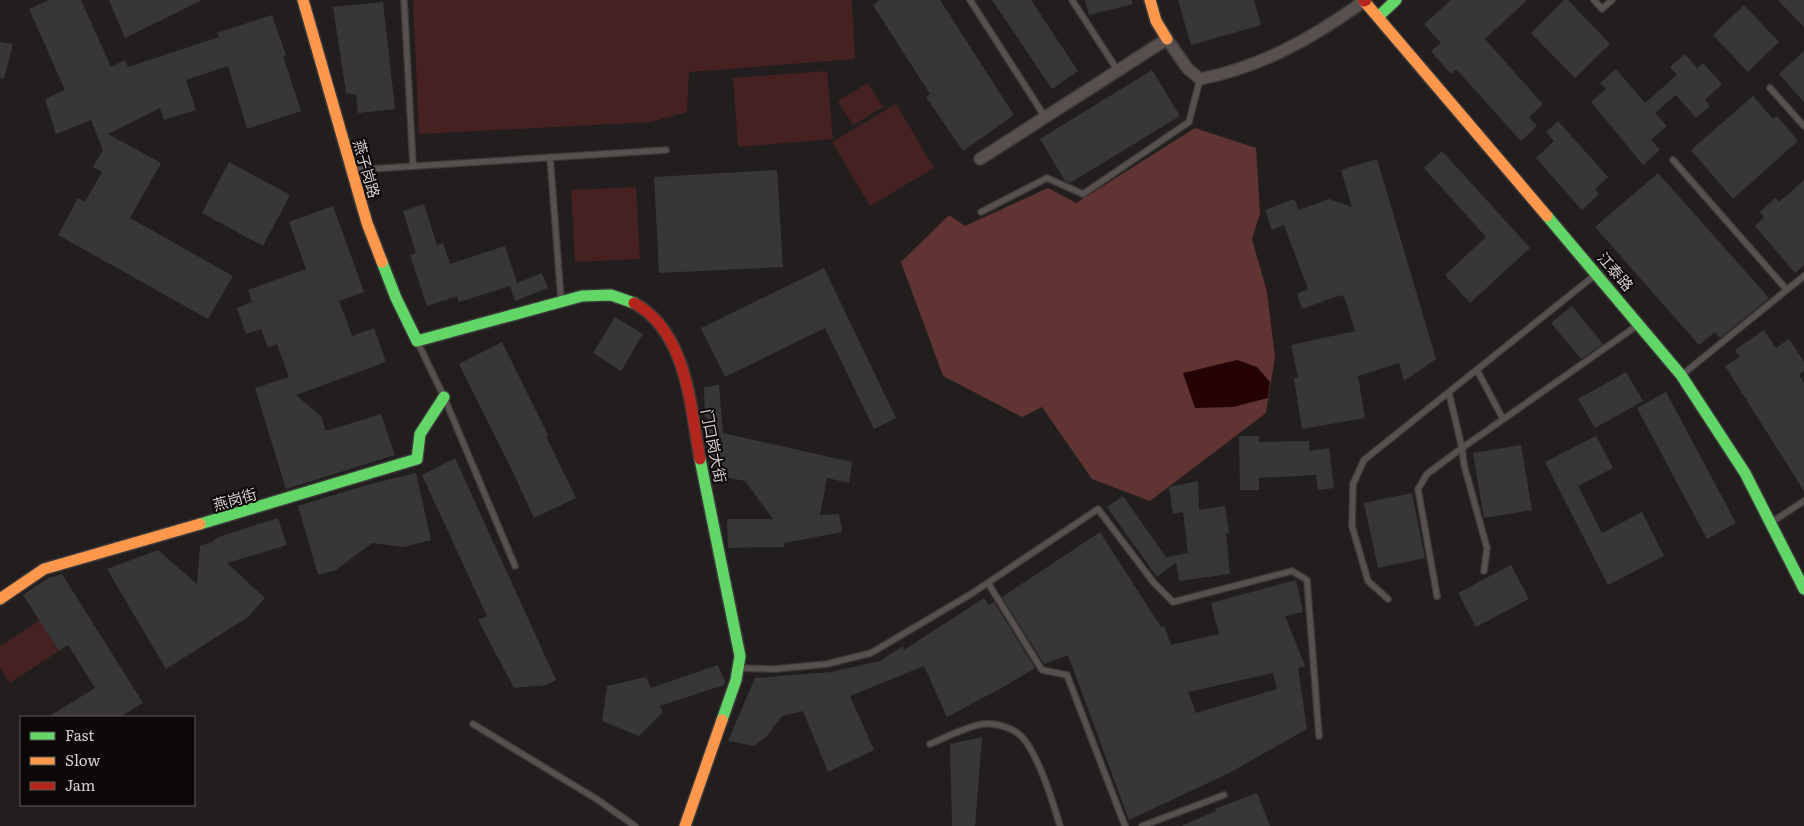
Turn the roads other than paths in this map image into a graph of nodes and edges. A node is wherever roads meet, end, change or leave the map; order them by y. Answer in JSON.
{"nodes":[{"id":1,"x":303,"y":0,"type":"edge"},
{"id":2,"x":404,"y":0,"type":"edge"},
{"id":3,"x":970,"y":0,"type":"edge"},
{"id":4,"x":1072,"y":0,"type":"edge"},
{"id":5,"x":1150,"y":0,"type":"edge"},
{"id":6,"x":1160,"y":0,"type":"edge"},
{"id":7,"x":1396,"y":0,"type":"edge"},
{"id":8,"x":1594,"y":0,"type":"edge"},
{"id":9,"x":1612,"y":0,"type":"edge"},
{"id":10,"x":1365,"y":1,"type":"edge"},
{"id":11,"x":1378,"y":17,"type":"junction"},
{"id":12,"x":1167,"y":39,"type":"junction"},
{"id":13,"x":1118,"y":70,"type":"junction"},
{"id":14,"x":1200,"y":79,"type":"junction"},
{"id":15,"x":1770,"y":88,"type":"dead end"},
{"id":16,"x":1045,"y":117,"type":"junction"},
{"id":17,"x":1804,"y":126,"type":"edge"},
{"id":18,"x":666,"y":150,"type":"dead end"},
{"id":19,"x":550,"y":157,"type":"junction"},
{"id":20,"x":980,"y":159,"type":"dead end"},
{"id":21,"x":1673,"y":160,"type":"dead end"},
{"id":22,"x":413,"y":165,"type":"junction"},
{"id":23,"x":351,"y":171,"type":"junction"},
{"id":24,"x":981,"y":212,"type":"dead end"},
{"id":25,"x":1596,"y":274,"type":"junction"},
{"id":26,"x":1804,"y":276,"type":"edge"},
{"id":27,"x":1787,"y":290,"type":"junction"},
{"id":28,"x":561,"y":301,"type":"junction"},
{"id":29,"x":1639,"y":324,"type":"junction"},
{"id":30,"x":417,"y":341,"type":"junction"},
{"id":31,"x":1477,"y":370,"type":"junction"},
{"id":32,"x":1681,"y":375,"type":"junction"},
{"id":33,"x":1448,"y":393,"type":"junction"},
{"id":34,"x":444,"y":397,"type":"junction"},
{"id":35,"x":1503,"y":419,"type":"junction"},
{"id":36,"x":1462,"y":448,"type":"junction"},
{"id":37,"x":1804,"y":501,"type":"edge"},
{"id":38,"x":1770,"y":523,"type":"junction"},
{"id":39,"x":515,"y":566,"type":"dead end"},
{"id":40,"x":1484,"y":570,"type":"dead end"},
{"id":41,"x":988,"y":583,"type":"junction"},
{"id":42,"x":1804,"y":589,"type":"edge"},
{"id":43,"x":1437,"y":596,"type":"dead end"},
{"id":44,"x":0,"y":599,"type":"edge"},
{"id":45,"x":1388,"y":599,"type":"dead end"},
{"id":46,"x":738,"y":668,"type":"junction"},
{"id":47,"x":473,"y":724,"type":"dead end"},
{"id":48,"x":1319,"y":736,"type":"dead end"},
{"id":49,"x":930,"y":744,"type":"dead end"},
{"id":50,"x":1224,"y":794,"type":"dead end"},
{"id":51,"x":635,"y":826,"type":"edge"},
{"id":52,"x":685,"y":826,"type":"edge"},
{"id":53,"x":1060,"y":826,"type":"edge"},
{"id":54,"x":1125,"y":826,"type":"edge"},
{"id":55,"x":1142,"y":826,"type":"edge"}],
"edges":[{"from":1,"to":23,"type":"street","name":"燕子岗路"},
{"from":2,"to":22,"type":"lane"},
{"from":3,"to":16,"type":"lane"},
{"from":4,"to":13,"type":"lane"},
{"from":5,"to":12,"type":"street"},
{"from":6,"to":12,"type":"street"},
{"from":7,"to":11,"type":"street"},
{"from":8,"to":9,"type":"lane"},
{"from":10,"to":11,"type":"street","name":"江泰路"},
{"from":10,"to":14,"type":"street"},
{"from":11,"to":25,"type":"street","name":"江泰路"},
{"from":12,"to":13,"type":"street"},
{"from":12,"to":14,"type":"street"},
{"from":13,"to":16,"type":"street"},
{"from":14,"to":24,"type":"lane"},
{"from":15,"to":17,"type":"lane"},
{"from":16,"to":20,"type":"street"},
{"from":18,"to":19,"type":"lane"},
{"from":19,"to":22,"type":"lane"},
{"from":19,"to":28,"type":"lane"},
{"from":21,"to":27,"type":"lane"},
{"from":22,"to":23,"type":"lane"},
{"from":23,"to":30,"type":"street","name":"燕子岗路"},
{"from":25,"to":29,"type":"street","name":"江泰路"},
{"from":25,"to":31,"type":"lane"},
{"from":26,"to":27,"type":"lane"},
{"from":27,"to":32,"type":"lane"},
{"from":28,"to":30,"type":"street","name":"门口岗大街"},
{"from":28,"to":46,"type":"street","name":"门口岗大街"},
{"from":29,"to":32,"type":"street","name":"江泰路"},
{"from":29,"to":35,"type":"lane"},
{"from":30,"to":34,"type":"lane"},
{"from":31,"to":33,"type":"lane"},
{"from":31,"to":35,"type":"lane"},
{"from":32,"to":38,"type":"street","name":"江泰路"},
{"from":33,"to":36,"type":"lane"},
{"from":33,"to":45,"type":"lane"},
{"from":34,"to":39,"type":"lane"},
{"from":34,"to":44,"type":"street","name":"燕岗街"},
{"from":35,"to":36,"type":"lane"},
{"from":36,"to":40,"type":"lane"},
{"from":36,"to":43,"type":"lane"},
{"from":37,"to":38,"type":"lane"},
{"from":38,"to":42,"type":"street","name":"江泰路"},
{"from":41,"to":46,"type":"lane"},
{"from":41,"to":48,"type":"lane"},
{"from":41,"to":54,"type":"lane"},
{"from":46,"to":52,"type":"street","name":"门口岗大街"},
{"from":47,"to":51,"type":"lane"},
{"from":49,"to":53,"type":"lane"},
{"from":50,"to":55,"type":"lane"}]}
